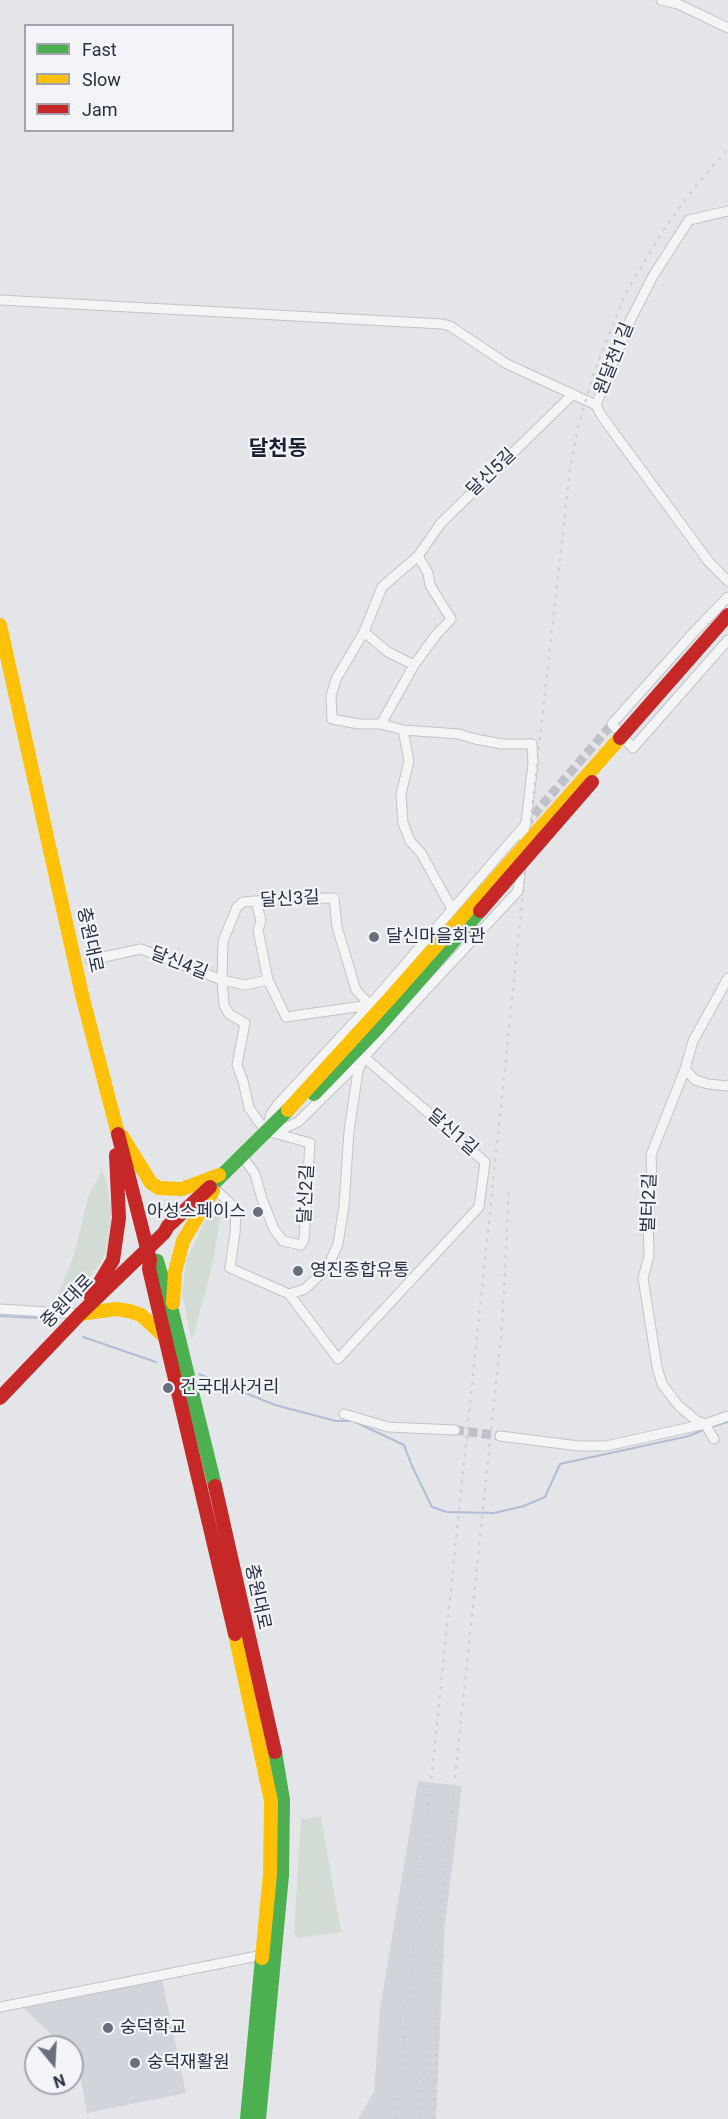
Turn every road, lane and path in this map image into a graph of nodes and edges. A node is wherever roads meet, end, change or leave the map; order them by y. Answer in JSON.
{"nodes":[{"id":1,"x":661,"y":0,"type":"edge"},
{"id":2,"x":728,"y":28,"type":"edge"},
{"id":3,"x":728,"y":211,"type":"edge"},
{"id":4,"x":0,"y":300,"type":"edge"},
{"id":5,"x":573,"y":394,"type":"junction"},
{"id":6,"x":596,"y":405,"type":"junction"},
{"id":7,"x":418,"y":556,"type":"junction"},
{"id":8,"x":728,"y":581,"type":"edge"},
{"id":9,"x":728,"y":597,"type":"edge"},
{"id":10,"x":728,"y":615,"type":"edge"},
{"id":11,"x":0,"y":625,"type":"edge"},
{"id":12,"x":728,"y":628,"type":"edge"},
{"id":13,"x":363,"y":632,"type":"junction"},
{"id":14,"x":728,"y":640,"type":"edge"},
{"id":15,"x":414,"y":664,"type":"junction"},
{"id":16,"x":381,"y":724,"type":"junction"},
{"id":17,"x":403,"y":730,"type":"junction"},
{"id":18,"x":525,"y":825,"type":"junction"},
{"id":19,"x":256,"y":902,"type":"junction"},
{"id":20,"x":452,"y":909,"type":"junction"},
{"id":21,"x":90,"y":960,"type":"dead end"},
{"id":22,"x":728,"y":978,"type":"edge"},
{"id":23,"x":222,"y":980,"type":"junction"},
{"id":24,"x":268,"y":980,"type":"junction"},
{"id":25,"x":370,"y":1005,"type":"junction"},
{"id":26,"x":364,"y":1057,"type":"junction"},
{"id":27,"x":686,"y":1069,"type":"junction"},
{"id":28,"x":728,"y":1086,"type":"edge"},
{"id":29,"x":290,"y":1112,"type":"junction"},
{"id":30,"x":113,"y":1122,"type":"junction"},
{"id":31,"x":270,"y":1133,"type":"junction"},
{"id":32,"x":245,"y":1160,"type":"junction"},
{"id":33,"x":227,"y":1172,"type":"junction"},
{"id":34,"x":215,"y":1189,"type":"junction"},
{"id":35,"x":164,"y":1233,"type":"junction"},
{"id":36,"x":148,"y":1254,"type":"junction"},
{"id":37,"x":289,"y":1294,"type":"junction"},
{"id":38,"x":0,"y":1309,"type":"edge"},
{"id":39,"x":172,"y":1311,"type":"junction"},
{"id":40,"x":80,"y":1314,"type":"junction"},
{"id":41,"x":165,"y":1338,"type":"junction"},
{"id":42,"x":0,"y":1398,"type":"edge"},
{"id":43,"x":344,"y":1414,"type":"dead end"},
{"id":44,"x":728,"y":1416,"type":"edge"},
{"id":45,"x":705,"y":1424,"type":"junction"},
{"id":46,"x":455,"y":1430,"type":"tunnel mouth"},
{"id":47,"x":500,"y":1436,"type":"tunnel mouth"},
{"id":48,"x":714,"y":1439,"type":"dead end"},
{"id":49,"x":267,"y":1954,"type":"junction"},
{"id":50,"x":0,"y":2007,"type":"edge"},
{"id":51,"x":247,"y":2119,"type":"edge"},
{"id":52,"x":259,"y":2119,"type":"edge"}],
"edges":[{"from":1,"to":2,"type":"street"},
{"from":3,"to":6,"type":"street","name":"원달천1길"},
{"from":4,"to":5,"type":"street"},
{"from":5,"to":6,"type":"street"},
{"from":5,"to":7,"type":"street","name":"달신5길"},
{"from":6,"to":8,"type":"street","name":"원달천1길"},
{"from":7,"to":13,"type":"street","name":"달신5길"},
{"from":7,"to":15,"type":"street"},
{"from":9,"to":14,"type":"street"},
{"from":10,"to":29,"type":"street","bridge":true},
{"from":11,"to":30,"type":"street","name":"충원대로"},
{"from":12,"to":29,"type":"street","bridge":true},
{"from":13,"to":15,"type":"street"},
{"from":13,"to":16,"type":"street","name":"달신5길"},
{"from":15,"to":16,"type":"street"},
{"from":16,"to":17,"type":"street","name":"달신5길"},
{"from":17,"to":18,"type":"street","name":"달신5길"},
{"from":17,"to":20,"type":"street"},
{"from":18,"to":20,"type":"street"},
{"from":18,"to":26,"type":"street"},
{"from":19,"to":23,"type":"street","name":"달신3길"},
{"from":19,"to":24,"type":"street"},
{"from":19,"to":25,"type":"street","name":"달신3길"},
{"from":20,"to":25,"type":"street"},
{"from":21,"to":23,"type":"street","name":"달신4길"},
{"from":22,"to":27,"type":"street","name":"벌터2길"},
{"from":23,"to":24,"type":"street","name":"달신4길"},
{"from":23,"to":31,"type":"street","name":"달신3길"},
{"from":24,"to":25,"type":"street"},
{"from":25,"to":31,"type":"street"},
{"from":26,"to":31,"type":"street"},
{"from":26,"to":37,"type":"street"},
{"from":26,"to":37,"type":"street","name":"달신1길"},
{"from":27,"to":28,"type":"street"},
{"from":27,"to":45,"type":"street","name":"벌터2길"},
{"from":29,"to":31,"type":"street","name":"중원대로"},
{"from":30,"to":33,"type":"street"},
{"from":30,"to":36,"type":"street","name":"충원대로"},
{"from":30,"to":40,"type":"street"},
{"from":31,"to":32,"type":"street","name":"중원대로"},
{"from":31,"to":32,"type":"street","name":"달신2길"},
{"from":31,"to":33,"type":"street","name":"중원대로"},
{"from":32,"to":34,"type":"street","name":"중원대로"},
{"from":33,"to":35,"type":"street","name":"중원대로"},
{"from":34,"to":35,"type":"street","name":"중원대로"},
{"from":34,"to":37,"type":"street","name":"달신1길"},
{"from":34,"to":39,"type":"street"},
{"from":35,"to":36,"type":"street","name":"중원대로"},
{"from":36,"to":39,"type":"street","name":"충원대로"},
{"from":36,"to":40,"type":"street","name":"중원대로"},
{"from":36,"to":41,"type":"street","name":"충원대로"},
{"from":38,"to":40,"type":"street"},
{"from":39,"to":49,"type":"street","name":"충원대로"},
{"from":40,"to":41,"type":"street"},
{"from":40,"to":42,"type":"street","name":"중원대로"},
{"from":41,"to":49,"type":"street","name":"충원대로"},
{"from":43,"to":46,"type":"street"},
{"from":44,"to":45,"type":"street"},
{"from":45,"to":47,"type":"street"},
{"from":45,"to":48,"type":"street"},
{"from":49,"to":50,"type":"street"},
{"from":49,"to":51,"type":"street","name":"충원대로"},
{"from":49,"to":52,"type":"street","name":"충원대로"}]}
